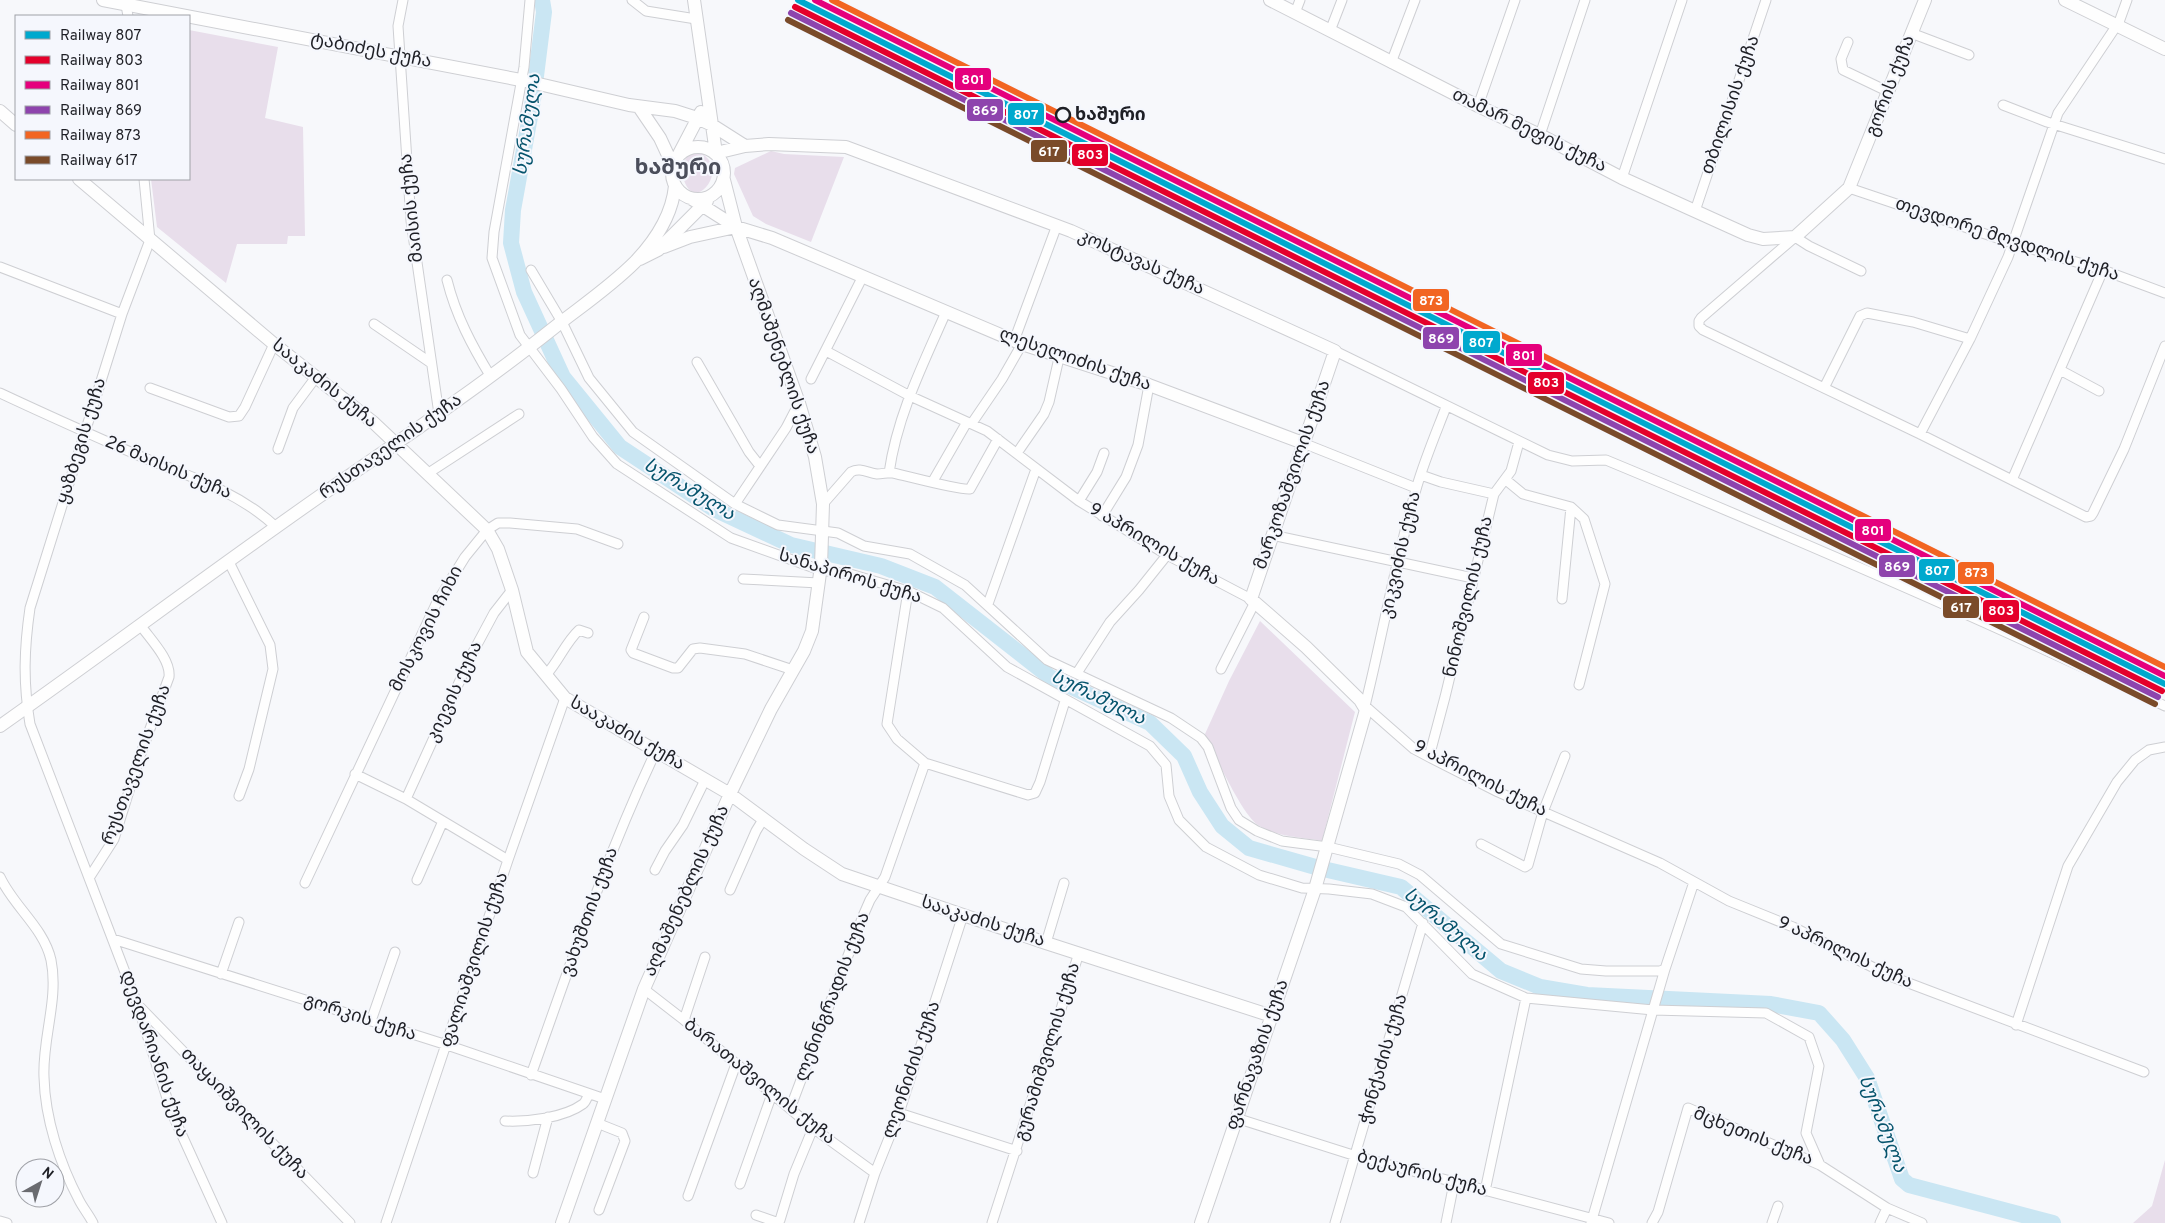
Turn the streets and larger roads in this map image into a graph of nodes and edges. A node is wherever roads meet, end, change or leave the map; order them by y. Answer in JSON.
{"nodes":[{"id":1,"x":103,"y":0,"type":"edge"},
{"id":2,"x":403,"y":0,"type":"edge"},
{"id":3,"x":530,"y":0,"type":"edge"},
{"id":4,"x":632,"y":0,"type":"edge"},
{"id":5,"x":694,"y":0,"type":"edge"},
{"id":6,"x":1270,"y":0,"type":"edge"},
{"id":7,"x":1300,"y":0,"type":"edge"},
{"id":8,"x":1342,"y":0,"type":"edge"},
{"id":9,"x":1415,"y":0,"type":"edge"},
{"id":10,"x":1515,"y":0,"type":"edge"},
{"id":11,"x":1585,"y":0,"type":"edge"},
{"id":12,"x":1682,"y":0,"type":"edge"},
{"id":13,"x":1766,"y":0,"type":"edge"},
{"id":14,"x":1924,"y":0,"type":"edge"},
{"id":15,"x":2065,"y":0,"type":"edge"},
{"id":16,"x":2127,"y":0,"type":"edge"},
{"id":17,"x":126,"y":7,"type":"edge"},
{"id":18,"x":1295,"y":13,"type":"junction"},
{"id":19,"x":171,"y":15,"type":"edge"},
{"id":20,"x":190,"y":18,"type":"edge"},
{"id":21,"x":696,"y":19,"type":"junction"},
{"id":22,"x":2118,"y":25,"type":"junction"},
{"id":23,"x":1330,"y":32,"type":"junction"},
{"id":24,"x":1912,"y":33,"type":"junction"},
{"id":25,"x":1848,"y":42,"type":"dead end"},
{"id":26,"x":2165,"y":49,"type":"edge"},
{"id":27,"x":1968,"y":55,"type":"dead end"},
{"id":28,"x":400,"y":56,"type":"junction"},
{"id":29,"x":1391,"y":63,"type":"junction"},
{"id":30,"x":524,"y":81,"type":"junction"},
{"id":31,"x":1889,"y":92,"type":"junction"},
{"id":32,"x":708,"y":99,"type":"junction"},
{"id":33,"x":2003,"y":105,"type":"dead end"},
{"id":34,"x":1478,"y":106,"type":"junction"},
{"id":35,"x":639,"y":107,"type":"junction"},
{"id":36,"x":0,"y":111,"type":"edge"},
{"id":37,"x":697,"y":118,"type":"junction"},
{"id":38,"x":2054,"y":123,"type":"junction"},
{"id":39,"x":15,"y":124,"type":"edge"},
{"id":40,"x":712,"y":125,"type":"junction"},
{"id":41,"x":1540,"y":135,"type":"junction"},
{"id":42,"x":745,"y":146,"type":"junction"},
{"id":43,"x":716,"y":153,"type":"junction"},
{"id":44,"x":2165,"y":159,"type":"edge"},
{"id":45,"x":676,"y":160,"type":"junction"},
{"id":46,"x":1622,"y":178,"type":"junction"},
{"id":47,"x":80,"y":180,"type":"edge"},
{"id":48,"x":144,"y":180,"type":"edge"},
{"id":49,"x":724,"y":180,"type":"junction"},
{"id":50,"x":675,"y":186,"type":"junction"},
{"id":51,"x":1849,"y":188,"type":"junction"},
{"id":52,"x":697,"y":202,"type":"junction"},
{"id":53,"x":1695,"y":211,"type":"junction"},
{"id":54,"x":1057,"y":225,"type":"junction"},
{"id":55,"x":736,"y":227,"type":"junction"},
{"id":56,"x":1795,"y":237,"type":"junction"},
{"id":57,"x":150,"y":240,"type":"junction"},
{"id":58,"x":2012,"y":243,"type":"junction"},
{"id":59,"x":658,"y":250,"type":"junction"},
{"id":60,"x":635,"y":261,"type":"junction"},
{"id":61,"x":0,"y":267,"type":"edge"},
{"id":62,"x":531,"y":270,"type":"dead end"},
{"id":63,"x":2104,"y":270,"type":"junction"},
{"id":64,"x":1861,"y":271,"type":"dead end"},
{"id":65,"x":863,"y":276,"type":"junction"},
{"id":66,"x":447,"y":280,"type":"dead end"},
{"id":67,"x":2165,"y":293,"type":"edge"},
{"id":68,"x":946,"y":312,"type":"junction"},
{"id":69,"x":122,"y":314,"type":"junction"},
{"id":70,"x":374,"y":324,"type":"dead end"},
{"id":71,"x":560,"y":324,"type":"junction"},
{"id":72,"x":1970,"y":339,"type":"junction"},
{"id":73,"x":1018,"y":343,"type":"junction"},
{"id":74,"x":274,"y":344,"type":"junction"},
{"id":75,"x":2165,"y":346,"type":"edge"},
{"id":76,"x":529,"y":348,"type":"junction"},
{"id":77,"x":826,"y":351,"type":"junction"},
{"id":78,"x":1335,"y":351,"type":"junction"},
{"id":79,"x":1059,"y":358,"type":"junction"},
{"id":80,"x":697,"y":362,"type":"dead end"},
{"id":81,"x":431,"y":363,"type":"junction"},
{"id":82,"x":2060,"y":370,"type":"junction"},
{"id":83,"x":316,"y":377,"type":"junction"},
{"id":84,"x":491,"y":377,"type":"junction"},
{"id":85,"x":811,"y":379,"type":"dead end"},
{"id":86,"x":1149,"y":385,"type":"junction"},
{"id":87,"x":150,"y":388,"type":"dead end"},
{"id":88,"x":1824,"y":388,"type":"junction"},
{"id":89,"x":2099,"y":391,"type":"dead end"},
{"id":90,"x":0,"y":393,"type":"edge"},
{"id":91,"x":910,"y":396,"type":"junction"},
{"id":92,"x":799,"y":403,"type":"junction"},
{"id":93,"x":1446,"y":407,"type":"junction"},
{"id":94,"x":439,"y":414,"type":"junction"},
{"id":95,"x":519,"y":414,"type":"dead end"},
{"id":96,"x":969,"y":422,"type":"junction"},
{"id":97,"x":85,"y":432,"type":"junction"},
{"id":98,"x":1920,"y":434,"type":"junction"},
{"id":99,"x":998,"y":439,"type":"junction"},
{"id":100,"x":1519,"y":442,"type":"junction"},
{"id":101,"x":1303,"y":443,"type":"junction"},
{"id":102,"x":396,"y":444,"type":"junction"},
{"id":103,"x":278,"y":449,"type":"dead end"},
{"id":104,"x":1017,"y":453,"type":"junction"},
{"id":105,"x":1104,"y":453,"type":"dead end"},
{"id":106,"x":760,"y":466,"type":"junction"},
{"id":107,"x":1036,"y":469,"type":"junction"},
{"id":108,"x":890,"y":473,"type":"junction"},
{"id":109,"x":427,"y":474,"type":"junction"},
{"id":110,"x":1420,"y":475,"type":"junction"},
{"id":111,"x":1506,"y":480,"type":"junction"},
{"id":112,"x":2012,"y":480,"type":"junction"},
{"id":113,"x":933,"y":481,"type":"junction"},
{"id":114,"x":1416,"y":488,"type":"junction"},
{"id":115,"x":1494,"y":494,"type":"junction"},
{"id":116,"x":1079,"y":501,"type":"junction"},
{"id":117,"x":735,"y":504,"type":"junction"},
{"id":118,"x":823,"y":504,"type":"junction"},
{"id":119,"x":1571,"y":507,"type":"junction"},
{"id":120,"x":1102,"y":516,"type":"junction"},
{"id":121,"x":276,"y":527,"type":"junction"},
{"id":122,"x":487,"y":530,"type":"junction"},
{"id":123,"x":821,"y":533,"type":"junction"},
{"id":124,"x":1272,"y":535,"type":"junction"},
{"id":125,"x":618,"y":544,"type":"dead end"},
{"id":126,"x":1166,"y":555,"type":"junction"},
{"id":127,"x":229,"y":562,"type":"junction"},
{"id":128,"x":1397,"y":562,"type":"junction"},
{"id":129,"x":820,"y":573,"type":"junction"},
{"id":130,"x":1473,"y":578,"type":"junction"},
{"id":131,"x":743,"y":579,"type":"dead end"},
{"id":132,"x":512,"y":590,"type":"junction"},
{"id":133,"x":908,"y":591,"type":"junction"},
{"id":134,"x":1562,"y":599,"type":"dead end"},
{"id":135,"x":1253,"y":600,"type":"junction"},
{"id":136,"x":988,"y":604,"type":"junction"},
{"id":137,"x":644,"y":617,"type":"dead end"},
{"id":138,"x":141,"y":626,"type":"junction"},
{"id":139,"x":588,"y":633,"type":"dead end"},
{"id":140,"x":1221,"y":669,"type":"dead end"},
{"id":141,"x":793,"y":670,"type":"junction"},
{"id":142,"x":1077,"y":673,"type":"junction"},
{"id":143,"x":546,"y":675,"type":"junction"},
{"id":144,"x":1579,"y":685,"type":"dead end"},
{"id":145,"x":565,"y":698,"type":"junction"},
{"id":146,"x":1065,"y":700,"type":"junction"},
{"id":147,"x":1365,"y":706,"type":"junction"},
{"id":148,"x":2165,"y":706,"type":"edge"},
{"id":149,"x":27,"y":707,"type":"junction"},
{"id":150,"x":0,"y":726,"type":"edge"},
{"id":151,"x":2165,"y":747,"type":"edge"},
{"id":152,"x":656,"y":751,"type":"junction"},
{"id":153,"x":1565,"y":756,"type":"dead end"},
{"id":154,"x":1429,"y":757,"type":"junction"},
{"id":155,"x":925,"y":763,"type":"junction"},
{"id":156,"x":355,"y":774,"type":"junction"},
{"id":157,"x":705,"y":780,"type":"junction"},
{"id":158,"x":730,"y":794,"type":"junction"},
{"id":159,"x":239,"y":796,"type":"dead end"},
{"id":160,"x":406,"y":799,"type":"junction"},
{"id":161,"x":1543,"y":812,"type":"junction"},
{"id":162,"x":764,"y":818,"type":"junction"},
{"id":163,"x":443,"y":821,"type":"junction"},
{"id":164,"x":1481,"y":844,"type":"dead end"},
{"id":165,"x":1327,"y":851,"type":"junction"},
{"id":166,"x":508,"y":860,"type":"junction"},
{"id":167,"x":656,"y":870,"type":"dead end"},
{"id":168,"x":0,"y":877,"type":"edge"},
{"id":169,"x":89,"y":878,"type":"junction"},
{"id":170,"x":417,"y":880,"type":"dead end"},
{"id":171,"x":1694,"y":882,"type":"junction"},
{"id":172,"x":305,"y":883,"type":"dead end"},
{"id":173,"x":1064,"y":883,"type":"dead end"},
{"id":174,"x":879,"y":887,"type":"junction"},
{"id":175,"x":1315,"y":888,"type":"junction"},
{"id":176,"x":730,"y":890,"type":"dead end"},
{"id":177,"x":963,"y":915,"type":"junction"},
{"id":178,"x":239,"y":922,"type":"dead end"},
{"id":179,"x":1423,"y":924,"type":"junction"},
{"id":180,"x":113,"y":939,"type":"junction"},
{"id":181,"x":1046,"y":943,"type":"junction"},
{"id":182,"x":395,"y":952,"type":"dead end"},
{"id":183,"x":1079,"y":953,"type":"junction"},
{"id":184,"x":704,"y":957,"type":"dead end"},
{"id":185,"x":1665,"y":972,"type":"junction"},
{"id":186,"x":221,"y":974,"type":"junction"},
{"id":187,"x":644,"y":989,"type":"junction"},
{"id":188,"x":1526,"y":998,"type":"junction"},
{"id":189,"x":138,"y":1006,"type":"junction"},
{"id":190,"x":1653,"y":1010,"type":"junction"},
{"id":191,"x":1272,"y":1016,"type":"junction"},
{"id":192,"x":684,"y":1020,"type":"junction"},
{"id":193,"x":371,"y":1021,"type":"junction"},
{"id":194,"x":2016,"y":1025,"type":"junction"},
{"id":195,"x":447,"y":1046,"type":"junction"},
{"id":196,"x":736,"y":1064,"type":"junction"},
{"id":197,"x":2144,"y":1072,"type":"dead end"},
{"id":198,"x":531,"y":1075,"type":"junction"},
{"id":199,"x":589,"y":1094,"type":"junction"},
{"id":200,"x":772,"y":1094,"type":"junction"},
{"id":201,"x":605,"y":1099,"type":"junction"},
{"id":202,"x":790,"y":1109,"type":"junction"},
{"id":203,"x":899,"y":1113,"type":"junction"},
{"id":204,"x":548,"y":1117,"type":"junction"},
{"id":205,"x":1236,"y":1118,"type":"junction"},
{"id":206,"x":505,"y":1121,"type":"dead end"},
{"id":207,"x":597,"y":1123,"type":"junction"},
{"id":208,"x":813,"y":1128,"type":"junction"},
{"id":209,"x":1017,"y":1151,"type":"junction"},
{"id":210,"x":1356,"y":1156,"type":"junction"},
{"id":211,"x":1820,"y":1165,"type":"junction"},
{"id":212,"x":533,"y":1173,"type":"dead end"},
{"id":213,"x":875,"y":1173,"type":"junction"},
{"id":214,"x":1454,"y":1183,"type":"junction"},
{"id":215,"x":740,"y":1184,"type":"dead end"},
{"id":216,"x":1486,"y":1191,"type":"junction"},
{"id":217,"x":688,"y":1196,"type":"dead end"},
{"id":218,"x":1778,"y":1206,"type":"dead end"},
{"id":219,"x":1887,"y":1208,"type":"junction"},
{"id":220,"x":599,"y":1210,"type":"dead end"},
{"id":221,"x":756,"y":1215,"type":"dead end"},
{"id":222,"x":0,"y":1221,"type":"edge"},
{"id":223,"x":1591,"y":1221,"type":"edge"},
{"id":224,"x":7,"y":1223,"type":"edge"},
{"id":225,"x":93,"y":1223,"type":"edge"},
{"id":226,"x":222,"y":1223,"type":"edge"},
{"id":227,"x":350,"y":1223,"type":"edge"},
{"id":228,"x":386,"y":1223,"type":"edge"},
{"id":229,"x":562,"y":1223,"type":"edge"},
{"id":230,"x":859,"y":1223,"type":"edge"},
{"id":231,"x":992,"y":1223,"type":"edge"},
{"id":232,"x":1201,"y":1223,"type":"edge"},
{"id":233,"x":1335,"y":1223,"type":"edge"},
{"id":234,"x":1446,"y":1223,"type":"edge"},
{"id":235,"x":1609,"y":1223,"type":"edge"},
{"id":236,"x":1652,"y":1223,"type":"edge"},
{"id":237,"x":1772,"y":1223,"type":"edge"},
{"id":238,"x":1880,"y":1223,"type":"edge"},
{"id":239,"x":1922,"y":1223,"type":"edge"}],
"edges":[{"from":1,"to":17,"type":"street","name":"ტაბიძეს ქუჩა"},
{"from":2,"to":28,"type":"street","name":"მაისის ქუჩა"},
{"from":3,"to":30,"type":"street","name":"სანაპიროს ქუჩა"},
{"from":4,"to":21,"type":"street"},
{"from":5,"to":21,"type":"street"},
{"from":6,"to":18,"type":"street","name":"თამარ მეფის ქუჩა"},
{"from":7,"to":18,"type":"street"},
{"from":8,"to":23,"type":"street"},
{"from":9,"to":29,"type":"street"},
{"from":10,"to":34,"type":"street"},
{"from":11,"to":41,"type":"street"},
{"from":12,"to":46,"type":"street"},
{"from":13,"to":53,"type":"street","name":"თბილისის ქუჩა"},
{"from":14,"to":24,"type":"street","name":"გორის ქუჩა"},
{"from":15,"to":22,"type":"street"},
{"from":16,"to":22,"type":"street"},
{"from":17,"to":19,"type":"street","name":"ტაბიძეს ქუჩა"},
{"from":18,"to":23,"type":"street","name":"თამარ მეფის ქუჩა"},
{"from":20,"to":28,"type":"street","name":"ტაბიძეს ქუჩა"},
{"from":21,"to":32,"type":"street"},
{"from":22,"to":26,"type":"street"},
{"from":22,"to":38,"type":"street"},
{"from":23,"to":29,"type":"street","name":"თამარ მეფის ქუჩა"},
{"from":24,"to":27,"type":"street"},
{"from":24,"to":31,"type":"street","name":"გორის ქუჩა"},
{"from":25,"to":31,"type":"street"},
{"from":28,"to":30,"type":"street","name":"ტაბიძეს ქუჩა"},
{"from":28,"to":81,"type":"street","name":"მაისის ქუჩა"},
{"from":29,"to":34,"type":"street","name":"თამარ მეფის ქუჩა"},
{"from":30,"to":35,"type":"street","name":"ტაბიძეს ქუჩა"},
{"from":30,"to":76,"type":"street","name":"სანაპიროს ქუჩა"},
{"from":31,"to":51,"type":"street","name":"გორის ქუჩა"},
{"from":32,"to":37,"type":"street"},
{"from":32,"to":40,"type":"street"},
{"from":33,"to":38,"type":"street"},
{"from":34,"to":41,"type":"street","name":"თამარ მეფის ქუჩა"},
{"from":35,"to":37,"type":"street","name":"ტაბიძეს ქუჩა"},
{"from":35,"to":45,"type":"street"},
{"from":36,"to":39,"type":"street"},
{"from":37,"to":40,"type":"street","name":"ტაბიძეს ქუჩა"},
{"from":37,"to":45,"type":"street"},
{"from":38,"to":44,"type":"street"},
{"from":38,"to":58,"type":"street"},
{"from":40,"to":42,"type":"street"},
{"from":40,"to":43,"type":"street"},
{"from":41,"to":46,"type":"street","name":"თამარ მეფის ქუჩა"},
{"from":42,"to":43,"type":"street","name":"კოსტავას ქუჩა"},
{"from":42,"to":54,"type":"street","name":"კოსტავას ქუჩა"},
{"from":43,"to":45,"type":"street"},
{"from":43,"to":49,"type":"street"},
{"from":45,"to":50,"type":"street"},
{"from":46,"to":53,"type":"street","name":"თამარ მეფის ქუჩა"},
{"from":47,"to":57,"type":"street","name":"სააკაძის ქუჩა"},
{"from":48,"to":57,"type":"street","name":"ყაზბეგის ქუჩა"},
{"from":49,"to":52,"type":"street"},
{"from":49,"to":55,"type":"street","name":"აღმაშენებლის ქუჩა"},
{"from":50,"to":52,"type":"street"},
{"from":50,"to":60,"type":"street","name":"რუსთაველის ქუჩა"},
{"from":51,"to":56,"type":"street","name":"გორის ქუჩა"},
{"from":51,"to":58,"type":"street","name":"თევდორე მღვდლის ქუჩა"},
{"from":52,"to":55,"type":"street"},
{"from":52,"to":59,"type":"street","name":"რუსთაველის ქუჩა"},
{"from":53,"to":56,"type":"street","name":"თამარ მეფის ქუჩა"},
{"from":54,"to":73,"type":"street"},
{"from":54,"to":78,"type":"street","name":"კოსტავას ქუჩა"},
{"from":55,"to":59,"type":"street"},
{"from":55,"to":65,"type":"street","name":"ლესელიძის ქუჩა"},
{"from":55,"to":92,"type":"street","name":"აღმაშენებლის ქუჩა"},
{"from":56,"to":64,"type":"street"},
{"from":56,"to":88,"type":"street"},
{"from":57,"to":69,"type":"street","name":"ყაზბეგის ქუჩა"},
{"from":57,"to":74,"type":"street","name":"სააკაძის ქუჩა"},
{"from":58,"to":63,"type":"street","name":"თევდორე მღვდლის ქუჩა"},
{"from":58,"to":72,"type":"street"},
{"from":59,"to":60,"type":"street","name":"რუსთაველის ქუჩა"},
{"from":60,"to":71,"type":"street","name":"რუსთაველის ქუჩა"},
{"from":61,"to":69,"type":"street"},
{"from":62,"to":71,"type":"street"},
{"from":63,"to":67,"type":"street","name":"თევდორე მღვდლის ქუჩა"},
{"from":63,"to":82,"type":"street"},
{"from":65,"to":68,"type":"street","name":"ლესელიძის ქუჩა"},
{"from":65,"to":77,"type":"street"},
{"from":66,"to":84,"type":"street"},
{"from":68,"to":73,"type":"street","name":"ლესელიძის ქუჩა"},
{"from":68,"to":91,"type":"street"},
{"from":69,"to":97,"type":"street","name":"ყაზბეგის ქუჩა"},
{"from":70,"to":81,"type":"street"},
{"from":71,"to":76,"type":"street","name":"რუსთაველის ქუჩა"},
{"from":71,"to":117,"type":"street"},
{"from":72,"to":88,"type":"street"},
{"from":72,"to":98,"type":"street"},
{"from":73,"to":79,"type":"street","name":"ლესელიძის ქუჩა"},
{"from":73,"to":96,"type":"street"},
{"from":74,"to":83,"type":"street","name":"სააკაძის ქუჩა"},
{"from":74,"to":87,"type":"street"},
{"from":75,"to":112,"type":"street"},
{"from":76,"to":84,"type":"street","name":"რუსთაველის ქუჩა"},
{"from":76,"to":129,"type":"street","name":"სანაპიროს ქუჩა"},
{"from":77,"to":85,"type":"street"},
{"from":77,"to":91,"type":"street","name":"9 აპრილის ქუჩა"},
{"from":78,"to":93,"type":"street","name":"კოსტავას ქუჩა"},
{"from":78,"to":101,"type":"street","name":"მარკოზაშვილის ქუჩა"},
{"from":79,"to":86,"type":"street","name":"ლესელიძის ქუჩა"},
{"from":79,"to":104,"type":"street"},
{"from":80,"to":106,"type":"street"},
{"from":81,"to":94,"type":"street","name":"მაისის ქუჩა"},
{"from":82,"to":89,"type":"street"},
{"from":82,"to":112,"type":"street"},
{"from":83,"to":102,"type":"street","name":"სააკაძის ქუჩა"},
{"from":83,"to":103,"type":"street"},
{"from":84,"to":94,"type":"street","name":"რუსთაველის ქუჩა"},
{"from":86,"to":101,"type":"street","name":"ლესელიძის ქუჩა"},
{"from":86,"to":120,"type":"street"},
{"from":88,"to":98,"type":"street"},
{"from":90,"to":97,"type":"street","name":"26 მაისის ქუჩა"},
{"from":91,"to":96,"type":"street","name":"9 აპრილის ქუჩა"},
{"from":91,"to":108,"type":"street"},
{"from":92,"to":106,"type":"street"},
{"from":92,"to":118,"type":"street","name":"აღმაშენებლის ქუჩა"},
{"from":93,"to":100,"type":"street","name":"კოსტავას ქუჩა"},
{"from":93,"to":110,"type":"street","name":"კიკვიძის ქუჩა"},
{"from":94,"to":102,"type":"street","name":"რუსთაველის ქუჩა"},
{"from":95,"to":109,"type":"street"},
{"from":96,"to":99,"type":"street","name":"9 აპრილის ქუჩა"},
{"from":96,"to":113,"type":"street"},
{"from":97,"to":121,"type":"street","name":"26 მაისის ქუჩა"},
{"from":97,"to":149,"type":"street","name":"ყაზბეგის ქუჩა"},
{"from":98,"to":112,"type":"street"},
{"from":99,"to":104,"type":"street","name":"9 აპრილის ქუჩა"},
{"from":99,"to":113,"type":"street"},
{"from":100,"to":111,"type":"street","name":"ნინოშვილის ქუჩა"},
{"from":100,"to":148,"type":"street","name":"კოსტავას ქუჩა"},
{"from":101,"to":114,"type":"street","name":"ლესელიძის ქუჩა"},
{"from":101,"to":124,"type":"street","name":"მარკოზაშვილის ქუჩა"},
{"from":102,"to":109,"type":"street","name":"სააკაძის ქუჩა"},
{"from":102,"to":121,"type":"street","name":"რუსთაველის ქუჩა"},
{"from":104,"to":107,"type":"street","name":"9 აპრილის ქუჩა"},
{"from":105,"to":116,"type":"street"},
{"from":106,"to":117,"type":"street"},
{"from":107,"to":116,"type":"street","name":"9 აპრილის ქუჩა"},
{"from":107,"to":136,"type":"street"},
{"from":108,"to":113,"type":"street"},
{"from":108,"to":118,"type":"street"},
{"from":109,"to":122,"type":"street","name":"სააკაძის ქუჩა"},
{"from":110,"to":114,"type":"street","name":"კიკვიძის ქუჩა"},
{"from":110,"to":115,"type":"street"},
{"from":111,"to":115,"type":"street","name":"ნინოშვილის ქუჩა"},
{"from":111,"to":119,"type":"street"},
{"from":114,"to":128,"type":"street","name":"კიკვიძის ქუჩა"},
{"from":115,"to":130,"type":"street","name":"ნინოშვილის ქუჩა"},
{"from":116,"to":120,"type":"street","name":"9 აპრილის ქუჩა"},
{"from":117,"to":123,"type":"street"},
{"from":118,"to":123,"type":"street","name":"აღმაშენებლის ქუჩა"},
{"from":119,"to":134,"type":"street"},
{"from":119,"to":144,"type":"street"},
{"from":120,"to":126,"type":"street","name":"9 აპრილის ქუჩა"},
{"from":121,"to":127,"type":"street","name":"რუსთაველის ქუჩა"},
{"from":122,"to":125,"type":"street"},
{"from":122,"to":132,"type":"street","name":"სააკაძის ქუჩა"},
{"from":122,"to":156,"type":"street","name":"მოსკოვის ჩიხი"},
{"from":123,"to":129,"type":"street","name":"აღმაშენებლის ქუჩა"},
{"from":123,"to":136,"type":"street"},
{"from":124,"to":128,"type":"street"},
{"from":124,"to":135,"type":"street","name":"მარკოზაშვილის ქუჩა"},
{"from":126,"to":135,"type":"street","name":"9 აპრილის ქუჩა"},
{"from":126,"to":142,"type":"street"},
{"from":127,"to":138,"type":"street","name":"რუსთაველის ქუჩა"},
{"from":127,"to":159,"type":"street"},
{"from":128,"to":130,"type":"street"},
{"from":128,"to":147,"type":"street","name":"კიკვიძის ქუჩა"},
{"from":129,"to":131,"type":"street"},
{"from":129,"to":133,"type":"street","name":"სანაპიროს ქუჩა"},
{"from":129,"to":141,"type":"street","name":"აღმაშენებლის ქუჩა"},
{"from":130,"to":154,"type":"street","name":"ნინოშვილის ქუჩა"},
{"from":132,"to":143,"type":"street","name":"სააკაძის ქუჩა"},
{"from":132,"to":160,"type":"street","name":"კიევის ქუჩა"},
{"from":133,"to":146,"type":"street","name":"სანაპიროს ქუჩა"},
{"from":133,"to":155,"type":"street"},
{"from":135,"to":140,"type":"street"},
{"from":135,"to":147,"type":"street","name":"9 აპრილის ქუჩა"},
{"from":136,"to":142,"type":"street"},
{"from":137,"to":141,"type":"street"},
{"from":138,"to":149,"type":"street","name":"რუსთაველის ქუჩა"},
{"from":138,"to":169,"type":"street","name":"რუსთაველის ქუჩა"},
{"from":139,"to":143,"type":"street"},
{"from":141,"to":158,"type":"street","name":"აღმაშენებლის ქუჩა"},
{"from":142,"to":165,"type":"street"},
{"from":143,"to":145,"type":"street","name":"სააკაძის ქუჩა"},
{"from":145,"to":152,"type":"street","name":"სააკაძის ქუჩა"},
{"from":145,"to":166,"type":"street","name":"ფალიაშვილის ქუჩა"},
{"from":146,"to":155,"type":"street"},
{"from":146,"to":175,"type":"street","name":"სანაპიროს ქუჩა"},
{"from":147,"to":154,"type":"street","name":"9 აპრილის ქუჩა"},
{"from":147,"to":165,"type":"street"},
{"from":149,"to":150,"type":"street","name":"რუსთაველის ქუჩა"},
{"from":149,"to":169,"type":"street"},
{"from":151,"to":194,"type":"street"},
{"from":152,"to":157,"type":"street","name":"სააკაძის ქუჩა"},
{"from":152,"to":198,"type":"street","name":"ვახუშთის ქუჩა"},
{"from":153,"to":161,"type":"street"},
{"from":154,"to":161,"type":"street","name":"9 აპრილის ქუჩა"},
{"from":155,"to":174,"type":"street","name":"ლენინგრადის ქუჩა"},
{"from":156,"to":160,"type":"street"},
{"from":156,"to":172,"type":"street","name":"მოსკოვის ჩიხი"},
{"from":157,"to":158,"type":"street","name":"სააკაძის ქუჩა"},
{"from":157,"to":167,"type":"street"},
{"from":158,"to":162,"type":"street","name":"სააკაძის ქუჩა"},
{"from":158,"to":187,"type":"street","name":"აღმაშენებლის ქუჩა"},
{"from":160,"to":163,"type":"street"},
{"from":161,"to":164,"type":"street"},
{"from":161,"to":171,"type":"street","name":"9 აპრილის ქუჩა"},
{"from":162,"to":174,"type":"street","name":"სააკაძის ქუჩა"},
{"from":162,"to":176,"type":"street"},
{"from":163,"to":166,"type":"street"},
{"from":163,"to":170,"type":"street"},
{"from":165,"to":175,"type":"street","name":"ფარნავაზის ქუჩა"},
{"from":165,"to":185,"type":"street"},
{"from":166,"to":195,"type":"street","name":"ფალიაშვილის ქუჩა"},
{"from":168,"to":225,"type":"street"},
{"from":169,"to":180,"type":"street"},
{"from":171,"to":185,"type":"street"},
{"from":171,"to":194,"type":"street","name":"9 აპრილის ქუჩა"},
{"from":173,"to":181,"type":"street"},
{"from":174,"to":177,"type":"street","name":"სააკაძის ქუჩა"},
{"from":174,"to":202,"type":"street","name":"ლენინგრადის ქუჩა"},
{"from":175,"to":179,"type":"street","name":"სანაპიროს ქუჩა"},
{"from":175,"to":191,"type":"street","name":"ფარნავაზის ქუჩა"},
{"from":177,"to":181,"type":"street","name":"სააკაძის ქუჩა"},
{"from":177,"to":203,"type":"street","name":"ლეონიძის ქუჩა"},
{"from":178,"to":186,"type":"street"},
{"from":179,"to":188,"type":"street","name":"სანაპიროს ქუჩა"},
{"from":179,"to":210,"type":"street","name":"ჭონქაძის ქუჩა"},
{"from":180,"to":186,"type":"street","name":"გორკის ქუჩა"},
{"from":180,"to":189,"type":"street","name":"დევდარიანის ქუჩა"},
{"from":181,"to":183,"type":"street","name":"სააკაძის ქუჩა"},
{"from":182,"to":193,"type":"street"},
{"from":183,"to":191,"type":"street","name":"სააკაძის ქუჩა"},
{"from":183,"to":209,"type":"street","name":"გურამიშვილის ქუჩა"},
{"from":184,"to":192,"type":"street"},
{"from":185,"to":190,"type":"street"},
{"from":186,"to":193,"type":"street","name":"გორკის ქუჩა"},
{"from":187,"to":192,"type":"street","name":"ბარათაშვილის ქუჩა"},
{"from":187,"to":201,"type":"street","name":"აღმაშენებლის ქუჩა"},
{"from":188,"to":190,"type":"street","name":"სანაპიროს ქუჩა"},
{"from":188,"to":216,"type":"street"},
{"from":189,"to":226,"type":"street","name":"დევდარიანის ქუჩა"},
{"from":189,"to":227,"type":"street","name":"თაყაიშვილის ქუჩა"},
{"from":190,"to":211,"type":"street","name":"სანაპიროს ქუჩა"},
{"from":190,"to":223,"type":"street"},
{"from":191,"to":205,"type":"street","name":"ფარნავაზის ქუჩა"},
{"from":192,"to":196,"type":"street","name":"ბარათაშვილის ქუჩა"},
{"from":193,"to":195,"type":"street","name":"გორკის ქუჩა"},
{"from":194,"to":197,"type":"street","name":"9 აპრილის ქუჩა"},
{"from":195,"to":198,"type":"street","name":"გორკის ქუჩა"},
{"from":195,"to":228,"type":"street","name":"ფალიაშვილის ქუჩა"},
{"from":196,"to":200,"type":"street","name":"ბარათაშვილის ქუჩა"},
{"from":196,"to":217,"type":"street"},
{"from":198,"to":199,"type":"street","name":"გორკის ქუჩა"},
{"from":199,"to":201,"type":"street","name":"გორკის ქუჩა"},
{"from":199,"to":204,"type":"street"},
{"from":200,"to":202,"type":"street","name":"ბარათაშვილის ქუჩა"},
{"from":200,"to":215,"type":"street"},
{"from":201,"to":207,"type":"street","name":"აღმაშენებლის ქუჩა"},
{"from":202,"to":208,"type":"street","name":"ბარათაშვილის ქუჩა"},
{"from":203,"to":209,"type":"street","name":"გურამიშვილის ქუჩა"},
{"from":203,"to":213,"type":"street","name":"ლეონიძის ქუჩა"},
{"from":204,"to":206,"type":"street"},
{"from":204,"to":212,"type":"street"},
{"from":205,"to":210,"type":"street","name":"ბექაურის ქუჩა"},
{"from":205,"to":232,"type":"street","name":"ფარნავაზის ქუჩა"},
{"from":207,"to":220,"type":"street"},
{"from":207,"to":229,"type":"street","name":"აღმაშენებლის ქუჩა"},
{"from":208,"to":213,"type":"street","name":"ბარათაშვილის ქუჩა"},
{"from":208,"to":221,"type":"street"},
{"from":209,"to":231,"type":"street","name":"გურამიშვილის ქუჩა"},
{"from":210,"to":214,"type":"street","name":"ბექაურის ქუჩა"},
{"from":210,"to":233,"type":"street","name":"ჭონქაძის ქუჩა"},
{"from":211,"to":219,"type":"street","name":"მცხეთის ქუჩა"},
{"from":211,"to":236,"type":"street","name":"მცხეთის ქუჩა"},
{"from":213,"to":230,"type":"street","name":"ლეონიძის ქუჩა"},
{"from":214,"to":216,"type":"street","name":"ბექაურის ქუჩა"},
{"from":214,"to":234,"type":"street"},
{"from":216,"to":223,"type":"street","name":"ბექაურის ქუჩა"},
{"from":218,"to":237,"type":"street"},
{"from":219,"to":238,"type":"street"},
{"from":219,"to":239,"type":"street","name":"მცხეთის ქუჩა"},
{"from":222,"to":224,"type":"street"},
{"from":223,"to":235,"type":"street","name":"ბექაურის ქუჩა"}]}
